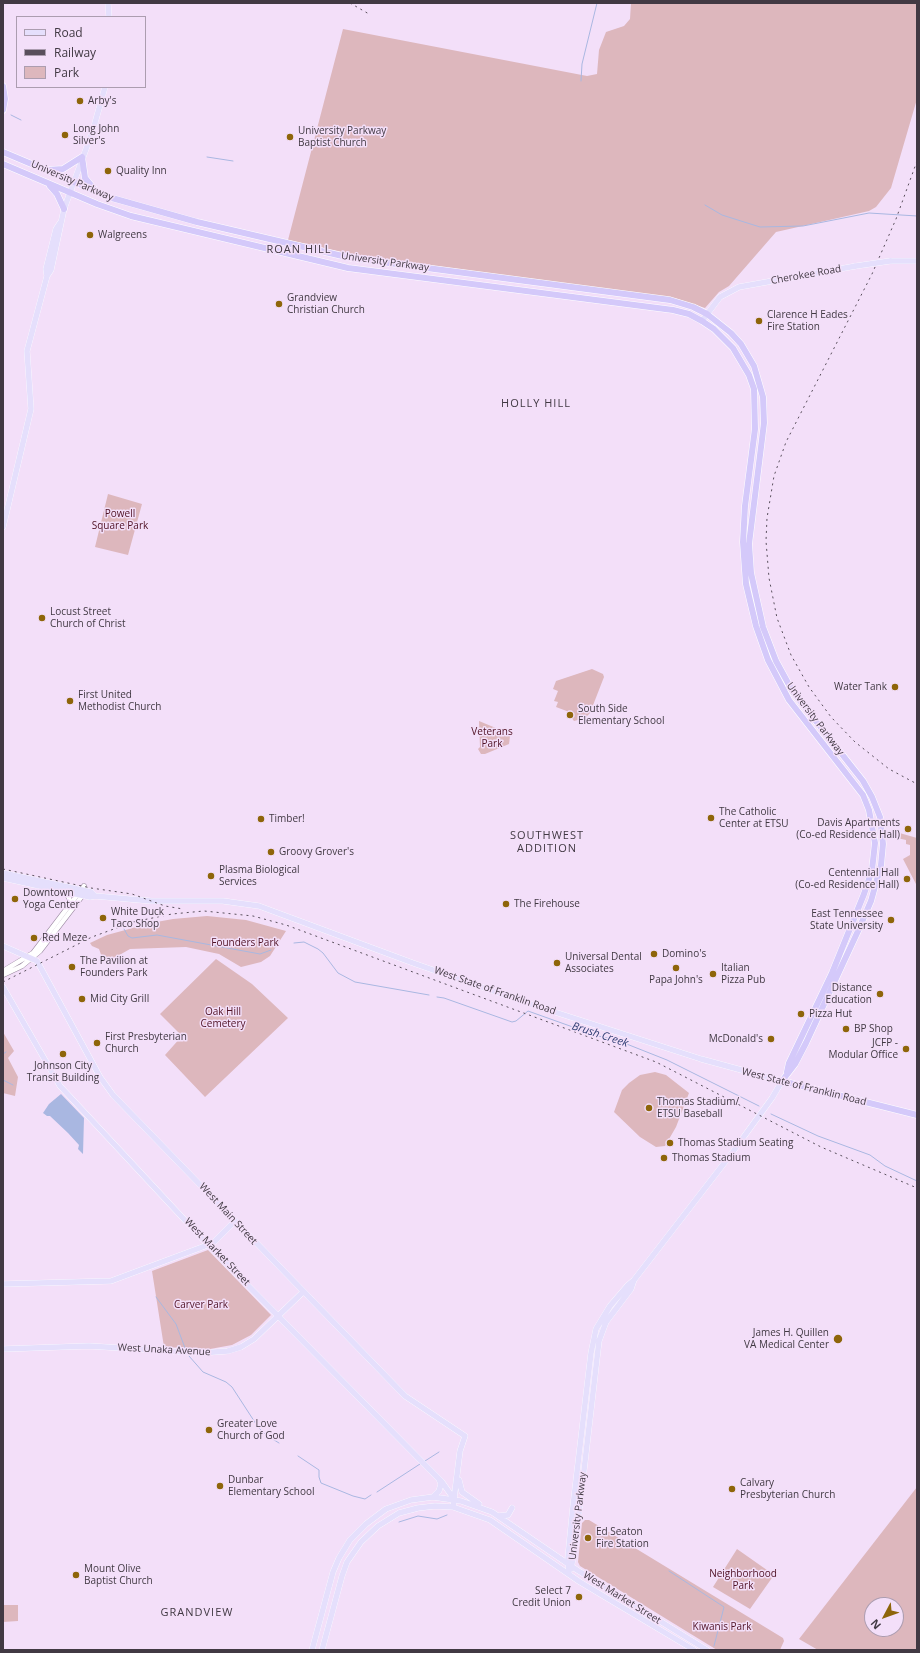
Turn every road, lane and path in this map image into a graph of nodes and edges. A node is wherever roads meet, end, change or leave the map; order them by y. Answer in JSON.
{"nodes":[{"id":1,"x":108,"y":3,"type":"edge"},
{"id":2,"x":109,"y":16,"type":"edge"},
{"id":3,"x":3,"y":86,"type":"edge"},
{"id":4,"x":105,"y":88,"type":"edge"},
{"id":5,"x":3,"y":110,"type":"edge"},
{"id":6,"x":3,"y":147,"type":"edge"},
{"id":7,"x":3,"y":152,"type":"edge"},
{"id":8,"x":82,"y":157,"type":"junction"},
{"id":9,"x":17,"y":158,"type":"junction"},
{"id":10,"x":3,"y":164,"type":"edge"},
{"id":11,"x":44,"y":170,"type":"junction"},
{"id":12,"x":73,"y":182,"type":"junction"},
{"id":13,"x":48,"y":183,"type":"junction"},
{"id":14,"x":70,"y":192,"type":"junction"},
{"id":15,"x":100,"y":194,"type":"junction"},
{"id":16,"x":64,"y":210,"type":"junction"},
{"id":17,"x":184,"y":219,"type":"junction"},
{"id":18,"x":181,"y":229,"type":"junction"},
{"id":19,"x":248,"y":234,"type":"junction"},
{"id":20,"x":246,"y":244,"type":"junction"},
{"id":21,"x":378,"y":261,"type":"junction"},
{"id":22,"x":917,"y":261,"type":"edge"},
{"id":23,"x":377,"y":272,"type":"junction"},
{"id":24,"x":550,"y":284,"type":"junction"},
{"id":25,"x":548,"y":294,"type":"junction"},
{"id":26,"x":707,"y":314,"type":"junction"},
{"id":27,"x":702,"y":321,"type":"junction"},
{"id":28,"x":3,"y":527,"type":"edge"},
{"id":29,"x":821,"y":728,"type":"junction"},
{"id":30,"x":814,"y":734,"type":"junction"},
{"id":31,"x":876,"y":807,"type":"junction"},
{"id":32,"x":869,"y":810,"type":"junction"},
{"id":33,"x":874,"y":862,"type":"junction"},
{"id":34,"x":881,"y":865,"type":"junction"},
{"id":35,"x":3,"y":873,"type":"edge"},
{"id":36,"x":3,"y":878,"type":"edge"},
{"id":37,"x":66,"y":892,"type":"junction"},
{"id":38,"x":82,"y":893,"type":"junction"},
{"id":39,"x":70,"y":906,"type":"junction"},
{"id":40,"x":856,"y":916,"type":"junction"},
{"id":41,"x":863,"y":919,"type":"junction"},
{"id":42,"x":3,"y":946,"type":"edge"},
{"id":43,"x":31,"y":958,"type":"junction"},
{"id":44,"x":3,"y":971,"type":"edge"},
{"id":45,"x":3,"y":975,"type":"edge"},
{"id":46,"x":3,"y":987,"type":"edge"},
{"id":47,"x":787,"y":1072,"type":"junction"},
{"id":48,"x":782,"y":1081,"type":"junction"},
{"id":49,"x":917,"y":1115,"type":"edge"},
{"id":50,"x":235,"y":1221,"type":"junction"},
{"id":51,"x":208,"y":1244,"type":"junction"},
{"id":52,"x":3,"y":1284,"type":"edge"},
{"id":53,"x":303,"y":1292,"type":"junction"},
{"id":54,"x":279,"y":1316,"type":"junction"},
{"id":55,"x":3,"y":1348,"type":"edge"},
{"id":56,"x":458,"y":1471,"type":"junction"},
{"id":57,"x":439,"y":1479,"type":"junction"},
{"id":58,"x":456,"y":1485,"type":"junction"},
{"id":59,"x":447,"y":1487,"type":"junction"},
{"id":60,"x":433,"y":1497,"type":"junction"},
{"id":61,"x":454,"y":1500,"type":"junction"},
{"id":62,"x":453,"y":1507,"type":"junction"},
{"id":63,"x":512,"y":1508,"type":"dead end"},
{"id":64,"x":485,"y":1509,"type":"junction"},
{"id":65,"x":498,"y":1516,"type":"junction"},
{"id":66,"x":570,"y":1565,"type":"junction"},
{"id":67,"x":569,"y":1574,"type":"junction"},
{"id":68,"x":312,"y":1650,"type":"edge"},
{"id":69,"x":322,"y":1650,"type":"edge"},
{"id":70,"x":694,"y":1650,"type":"edge"},
{"id":71,"x":707,"y":1650,"type":"edge"}],
"edges":[{"from":1,"to":2,"type":"main road"},
{"from":3,"to":5,"type":"highway"},
{"from":4,"to":8,"type":"main road"},
{"from":6,"to":9,"type":"highway"},
{"from":7,"to":9,"type":"highway","name":"University Parkway"},
{"from":8,"to":11,"type":"highway"},
{"from":8,"to":12,"type":"main road"},
{"from":8,"to":15,"type":"highway"},
{"from":9,"to":11,"type":"highway","name":"University Parkway"},
{"from":10,"to":13,"type":"highway","name":"University Parkway"},
{"from":11,"to":12,"type":"highway","name":"University Parkway"},
{"from":12,"to":14,"type":"main road"},
{"from":12,"to":15,"type":"highway","name":"University Parkway"},
{"from":13,"to":14,"type":"highway","name":"University Parkway"},
{"from":13,"to":16,"type":"highway"},
{"from":14,"to":16,"type":"main road"},
{"from":14,"to":18,"type":"highway","name":"University Parkway"},
{"from":15,"to":17,"type":"highway","name":"University Parkway"},
{"from":16,"to":28,"type":"main road"},
{"from":17,"to":18,"type":"highway"},
{"from":17,"to":19,"type":"highway","name":"University Parkway"},
{"from":18,"to":20,"type":"highway","name":"University Parkway"},
{"from":19,"to":20,"type":"highway"},
{"from":19,"to":21,"type":"highway","name":"University Parkway"},
{"from":20,"to":23,"type":"highway","name":"University Parkway"},
{"from":21,"to":23,"type":"highway"},
{"from":21,"to":24,"type":"highway","name":"University Parkway"},
{"from":22,"to":26,"type":"main road","name":"Cherokee Road","bridge":true},
{"from":23,"to":25,"type":"highway","name":"University Parkway"},
{"from":24,"to":25,"type":"highway"},
{"from":24,"to":26,"type":"highway","name":"University Parkway"},
{"from":25,"to":27,"type":"highway","name":"University Parkway"},
{"from":26,"to":27,"type":"main road"},
{"from":26,"to":29,"type":"highway","name":"University Parkway"},
{"from":27,"to":30,"type":"highway","name":"University Parkway"},
{"from":29,"to":30,"type":"highway"},
{"from":29,"to":31,"type":"highway","name":"University Parkway"},
{"from":30,"to":32,"type":"highway","name":"University Parkway"},
{"from":31,"to":32,"type":"highway"},
{"from":31,"to":34,"type":"highway","name":"University Parkway"},
{"from":32,"to":33,"type":"highway","name":"University Parkway"},
{"from":33,"to":34,"type":"highway"},
{"from":33,"to":40,"type":"highway","name":"University Parkway"},
{"from":34,"to":41,"type":"highway","name":"University Parkway"},
{"from":35,"to":38,"type":"main road","name":"West State of Franklin Road"},
{"from":36,"to":37,"type":"main road","name":"West State of Franklin Road"},
{"from":37,"to":38,"type":"main road","name":"West State of Franklin Road"},
{"from":37,"to":39,"type":"street"},
{"from":38,"to":39,"type":"street"},
{"from":38,"to":43,"type":"street"},
{"from":38,"to":48,"type":"main road","name":"West State of Franklin Road"},
{"from":39,"to":43,"type":"street"},
{"from":40,"to":41,"type":"highway"},
{"from":40,"to":47,"type":"highway","name":"University Parkway"},
{"from":41,"to":47,"type":"highway","name":"University Parkway"},
{"from":42,"to":43,"type":"main road"},
{"from":43,"to":44,"type":"street"},
{"from":43,"to":45,"type":"street"},
{"from":43,"to":50,"type":"main road","name":"West Main Street"},
{"from":46,"to":51,"type":"main road","name":"West Market Street"},
{"from":47,"to":48,"type":"highway","name":"University Parkway"},
{"from":48,"to":49,"type":"highway","name":"West State of Franklin Road"},
{"from":48,"to":66,"type":"main road","name":"University Parkway"},
{"from":50,"to":51,"type":"main road"},
{"from":50,"to":53,"type":"main road","name":"West Main Street"},
{"from":51,"to":52,"type":"main road"},
{"from":51,"to":54,"type":"main road","name":"West Market Street"},
{"from":53,"to":54,"type":"main road","name":"West Unaka Avenue"},
{"from":53,"to":56,"type":"main road","name":"West Main Street"},
{"from":54,"to":55,"type":"main road","name":"West Unaka Avenue"},
{"from":54,"to":57,"type":"main road","name":"West Market Street"},
{"from":56,"to":58,"type":"main road"},
{"from":56,"to":64,"type":"main road"},
{"from":57,"to":59,"type":"main road","name":"West Market Street"},
{"from":57,"to":60,"type":"main road"},
{"from":58,"to":59,"type":"main road"},
{"from":58,"to":61,"type":"main road"},
{"from":59,"to":61,"type":"main road","name":"West Market Street"},
{"from":60,"to":61,"type":"main road"},
{"from":60,"to":68,"type":"main road"},
{"from":61,"to":62,"type":"main road"},
{"from":61,"to":64,"type":"main road"},
{"from":62,"to":67,"type":"main road","name":"West Market Street"},
{"from":62,"to":69,"type":"main road","name":"West Market Street"},
{"from":63,"to":65,"type":"main road"},
{"from":64,"to":65,"type":"main road","name":"West Market Street"},
{"from":65,"to":66,"type":"main road","name":"West Market Street"},
{"from":66,"to":67,"type":"main road","name":"University Parkway"},
{"from":66,"to":71,"type":"main road","name":"West Market Street"},
{"from":67,"to":70,"type":"main road","name":"West Market Street"}]}
